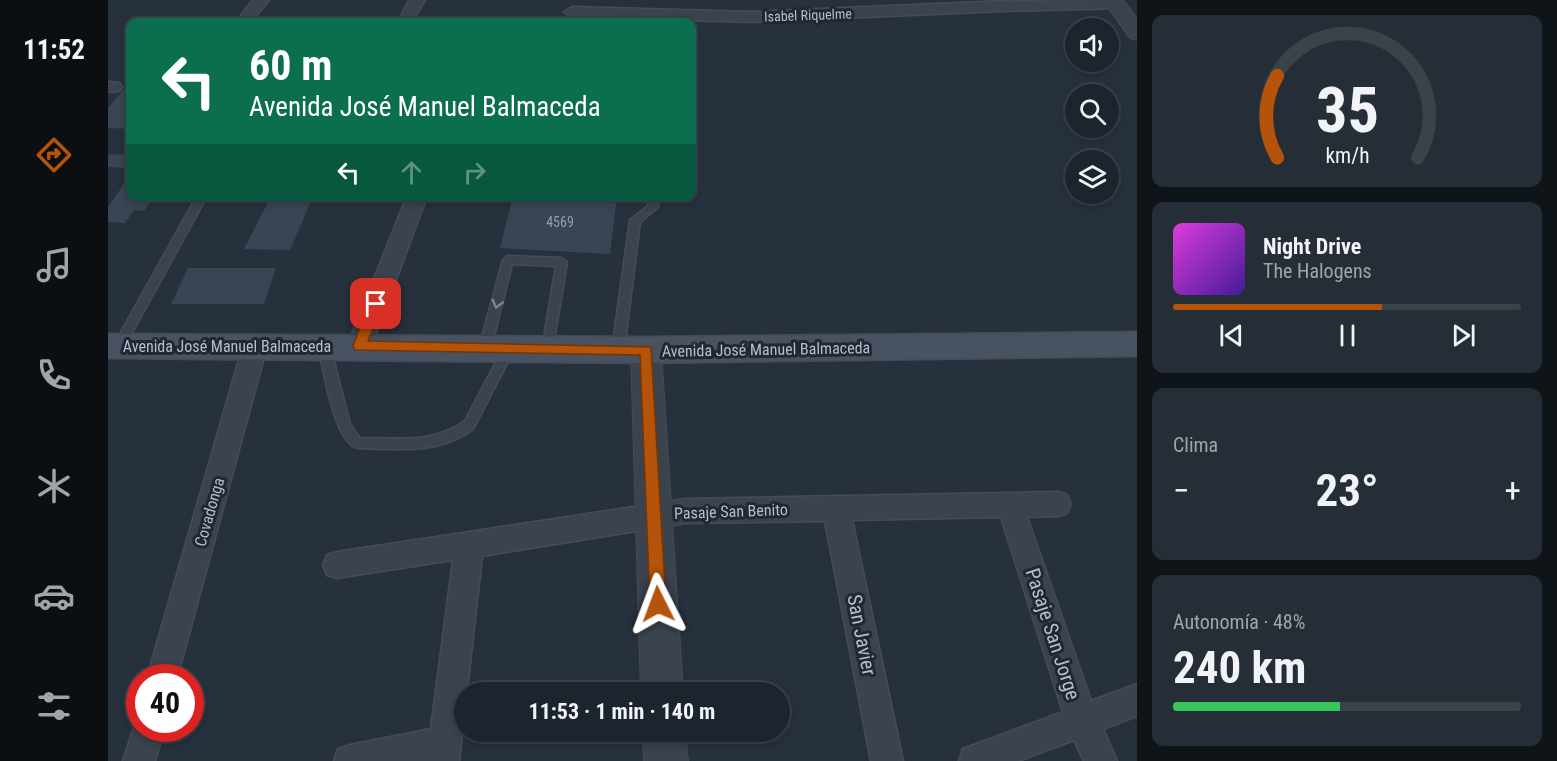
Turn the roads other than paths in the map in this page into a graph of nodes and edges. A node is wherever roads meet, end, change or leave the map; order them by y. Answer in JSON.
{"nodes":[{"id":1,"x":261,"y":0,"type":"edge"},
{"id":2,"x":417,"y":0,"type":"edge"},
{"id":3,"x":1114,"y":3,"type":"edge"},
{"id":4,"x":877,"y":6,"type":"edge"},
{"id":5,"x":573,"y":11,"type":"edge"},
{"id":6,"x":246,"y":18,"type":"edge"},
{"id":7,"x":407,"y":18,"type":"edge"},
{"id":8,"x":1137,"y":34,"type":"edge"},
{"id":9,"x":199,"y":201,"type":"edge"},
{"id":10,"x":415,"y":201,"type":"edge"},
{"id":11,"x":654,"y":201,"type":"edge"},
{"id":12,"x":1137,"y":344,"type":"edge"},
{"id":13,"x":114,"y":346,"type":"edge"},
{"id":14,"x":255,"y":346,"type":"junction"},
{"id":15,"x":324,"y":346,"type":"junction"},
{"id":16,"x":359,"y":346,"type":"junction"},
{"id":17,"x":497,"y":348,"type":"junction"},
{"id":18,"x":548,"y":349,"type":"junction"},
{"id":19,"x":632,"y":350,"type":"junction"},
{"id":20,"x":1058,"y":504,"type":"dead end"},
{"id":21,"x":1011,"y":505,"type":"junction"},
{"id":22,"x":836,"y":508,"type":"junction"},
{"id":23,"x":654,"y":515,"type":"junction"},
{"id":24,"x":469,"y":544,"type":"junction"},
{"id":25,"x":337,"y":565,"type":"dead end"},
{"id":26,"x":166,"y":664,"type":"edge"},
{"id":27,"x":662,"y":682,"type":"edge"},
{"id":28,"x":1137,"y":700,"type":"edge"},
{"id":29,"x":1082,"y":721,"type":"junction"},
{"id":30,"x":144,"y":742,"type":"edge"},
{"id":31,"x":665,"y":742,"type":"edge"},
{"id":32,"x":444,"y":752,"type":"edge"},
{"id":33,"x":139,"y":761,"type":"edge"},
{"id":34,"x":350,"y":761,"type":"edge"},
{"id":35,"x":666,"y":761,"type":"edge"},
{"id":36,"x":887,"y":761,"type":"edge"},
{"id":37,"x":975,"y":761,"type":"edge"},
{"id":38,"x":1101,"y":761,"type":"edge"}],
"edges":[{"from":1,"to":6,"type":"street"},
{"from":2,"to":7,"type":"street"},
{"from":3,"to":4,"type":"street","name":"Isabel Riquelme"},
{"from":3,"to":8,"type":"street"},
{"from":4,"to":5,"type":"street","name":"Isabel Riquelme"},
{"from":9,"to":13,"type":"lane"},
{"from":10,"to":16,"type":"street"},
{"from":11,"to":19,"type":"lane"},
{"from":12,"to":19,"type":"main road","name":"Avenida José Manuel Balmaceda"},
{"from":13,"to":14,"type":"main road","name":"Avenida José Manuel Balmaceda"},
{"from":14,"to":15,"type":"main road","name":"Avenida José Manuel Balmaceda"},
{"from":14,"to":26,"type":"street","name":"Covadonga"},
{"from":15,"to":16,"type":"main road","name":"Avenida José Manuel Balmaceda"},
{"from":15,"to":17,"type":"lane"},
{"from":16,"to":17,"type":"main road","name":"Avenida José Manuel Balmaceda"},
{"from":17,"to":18,"type":"main road","name":"Avenida José Manuel Balmaceda"},
{"from":18,"to":17,"type":"lane","one_way":true},
{"from":18,"to":19,"type":"main road","name":"Avenida José Manuel Balmaceda"},
{"from":19,"to":23,"type":"street"},
{"from":20,"to":21,"type":"street","name":"Pasaje San Benito"},
{"from":21,"to":22,"type":"street","name":"Pasaje San Benito"},
{"from":21,"to":29,"type":"street","name":"Pasaje San Jorge"},
{"from":22,"to":23,"type":"street","name":"Pasaje San Benito"},
{"from":22,"to":36,"type":"street","name":"San Javier"},
{"from":23,"to":24,"type":"street","name":"Pasaje San Benito"},
{"from":23,"to":27,"type":"street"},
{"from":24,"to":25,"type":"street","name":"Pasaje San Benito"},
{"from":24,"to":32,"type":"street"},
{"from":28,"to":29,"type":"street"},
{"from":29,"to":37,"type":"street"},
{"from":29,"to":38,"type":"street","name":"Pasaje San Jorge"},
{"from":30,"to":33,"type":"street"},
{"from":31,"to":35,"type":"street"},
{"from":32,"to":34,"type":"street"}]}
